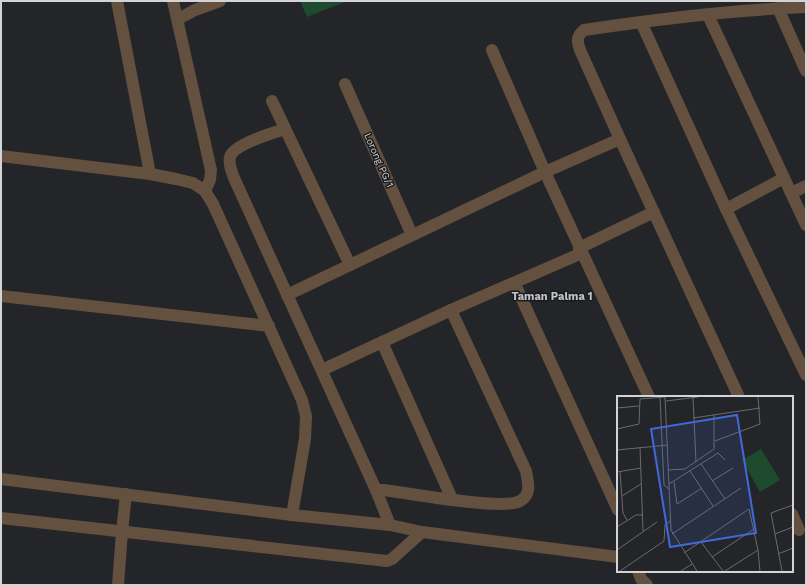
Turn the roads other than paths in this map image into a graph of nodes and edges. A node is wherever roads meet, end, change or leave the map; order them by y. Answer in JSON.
{"nodes":[{"id":1,"x":117,"y":1,"type":"edge"},
{"id":2,"x":174,"y":1,"type":"edge"},
{"id":3,"x":220,"y":1,"type":"edge"},
{"id":4,"x":806,"y":7,"type":"edge"},
{"id":5,"x":778,"y":8,"type":"junction"},
{"id":6,"x":708,"y":15,"type":"junction"},
{"id":7,"x":178,"y":19,"type":"junction"},
{"id":8,"x":641,"y":22,"type":"junction"},
{"id":9,"x":492,"y":50,"type":"dead end"},
{"id":10,"x":806,"y":71,"type":"edge"},
{"id":11,"x":345,"y":84,"type":"dead end"},
{"id":12,"x":272,"y":101,"type":"dead end"},
{"id":13,"x":285,"y":129,"type":"junction"},
{"id":14,"x":620,"y":139,"type":"junction"},
{"id":15,"x":1,"y":156,"type":"edge"},
{"id":16,"x":545,"y":172,"type":"junction"},
{"id":17,"x":150,"y":174,"type":"junction"},
{"id":18,"x":784,"y":178,"type":"junction"},
{"id":19,"x":806,"y":186,"type":"edge"},
{"id":20,"x":205,"y":191,"type":"junction"},
{"id":21,"x":791,"y":193,"type":"junction"},
{"id":22,"x":726,"y":208,"type":"junction"},
{"id":23,"x":654,"y":212,"type":"junction"},
{"id":24,"x":806,"y":225,"type":"edge"},
{"id":25,"x":412,"y":235,"type":"junction"},
{"id":26,"x":581,"y":251,"type":"junction"},
{"id":27,"x":350,"y":265,"type":"junction"},
{"id":28,"x":515,"y":284,"type":"junction"},
{"id":29,"x":287,"y":294,"type":"junction"},
{"id":30,"x":1,"y":296,"type":"edge"},
{"id":31,"x":451,"y":310,"type":"junction"},
{"id":32,"x":269,"y":326,"type":"junction"},
{"id":33,"x":382,"y":342,"type":"junction"},
{"id":34,"x":322,"y":370,"type":"junction"},
{"id":35,"x":806,"y":374,"type":"edge"},
{"id":36,"x":648,"y":396,"type":"edge"},
{"id":37,"x":739,"y":396,"type":"edge"},
{"id":38,"x":1,"y":478,"type":"edge"},
{"id":39,"x":376,"y":490,"type":"junction"},
{"id":40,"x":126,"y":494,"type":"junction"},
{"id":41,"x":452,"y":499,"type":"junction"},
{"id":42,"x":617,"y":508,"type":"edge"},
{"id":43,"x":292,"y":515,"type":"junction"},
{"id":44,"x":793,"y":516,"type":"edge"},
{"id":45,"x":1,"y":518,"type":"edge"},
{"id":46,"x":390,"y":525,"type":"junction"},
{"id":47,"x":799,"y":530,"type":"edge"},
{"id":48,"x":122,"y":532,"type":"junction"},
{"id":49,"x":422,"y":532,"type":"junction"},
{"id":50,"x":617,"y":557,"type":"edge"},
{"id":51,"x":638,"y":572,"type":"edge"},
{"id":52,"x":118,"y":585,"type":"edge"},
{"id":53,"x":647,"y":585,"type":"edge"}],
"edges":[{"from":1,"to":17,"type":"street"},
{"from":2,"to":7,"type":"street"},
{"from":3,"to":7,"type":"street"},
{"from":4,"to":5,"type":"street"},
{"from":5,"to":6,"type":"street"},
{"from":5,"to":10,"type":"street"},
{"from":6,"to":8,"type":"street"},
{"from":6,"to":18,"type":"street"},
{"from":7,"to":20,"type":"street"},
{"from":8,"to":14,"type":"street"},
{"from":8,"to":22,"type":"street"},
{"from":9,"to":16,"type":"street"},
{"from":11,"to":25,"type":"street","name":"Lorong PG/1"},
{"from":12,"to":13,"type":"street"},
{"from":13,"to":27,"type":"street"},
{"from":13,"to":29,"type":"street"},
{"from":14,"to":16,"type":"street"},
{"from":14,"to":23,"type":"street"},
{"from":15,"to":17,"type":"street"},
{"from":16,"to":25,"type":"street"},
{"from":16,"to":26,"type":"street"},
{"from":17,"to":20,"type":"street"},
{"from":18,"to":21,"type":"street"},
{"from":18,"to":22,"type":"street"},
{"from":19,"to":21,"type":"street"},
{"from":20,"to":32,"type":"street"},
{"from":21,"to":24,"type":"street"},
{"from":22,"to":35,"type":"street"},
{"from":23,"to":26,"type":"street"},
{"from":23,"to":37,"type":"street"},
{"from":25,"to":27,"type":"street"},
{"from":26,"to":28,"type":"street"},
{"from":26,"to":36,"type":"street"},
{"from":27,"to":29,"type":"street"},
{"from":28,"to":31,"type":"street"},
{"from":28,"to":42,"type":"street"},
{"from":29,"to":34,"type":"street"},
{"from":30,"to":32,"type":"street"},
{"from":31,"to":33,"type":"street"},
{"from":31,"to":41,"type":"street"},
{"from":32,"to":43,"type":"street"},
{"from":33,"to":34,"type":"street"},
{"from":33,"to":41,"type":"street"},
{"from":34,"to":39,"type":"street"},
{"from":38,"to":40,"type":"street"},
{"from":39,"to":41,"type":"street"},
{"from":39,"to":46,"type":"street"},
{"from":40,"to":43,"type":"street"},
{"from":40,"to":48,"type":"street"},
{"from":43,"to":46,"type":"street"},
{"from":44,"to":47,"type":"street"},
{"from":45,"to":48,"type":"street"},
{"from":46,"to":49,"type":"street"},
{"from":48,"to":49,"type":"street"},
{"from":48,"to":52,"type":"street"},
{"from":49,"to":50,"type":"street"},
{"from":51,"to":53,"type":"street"}]}
